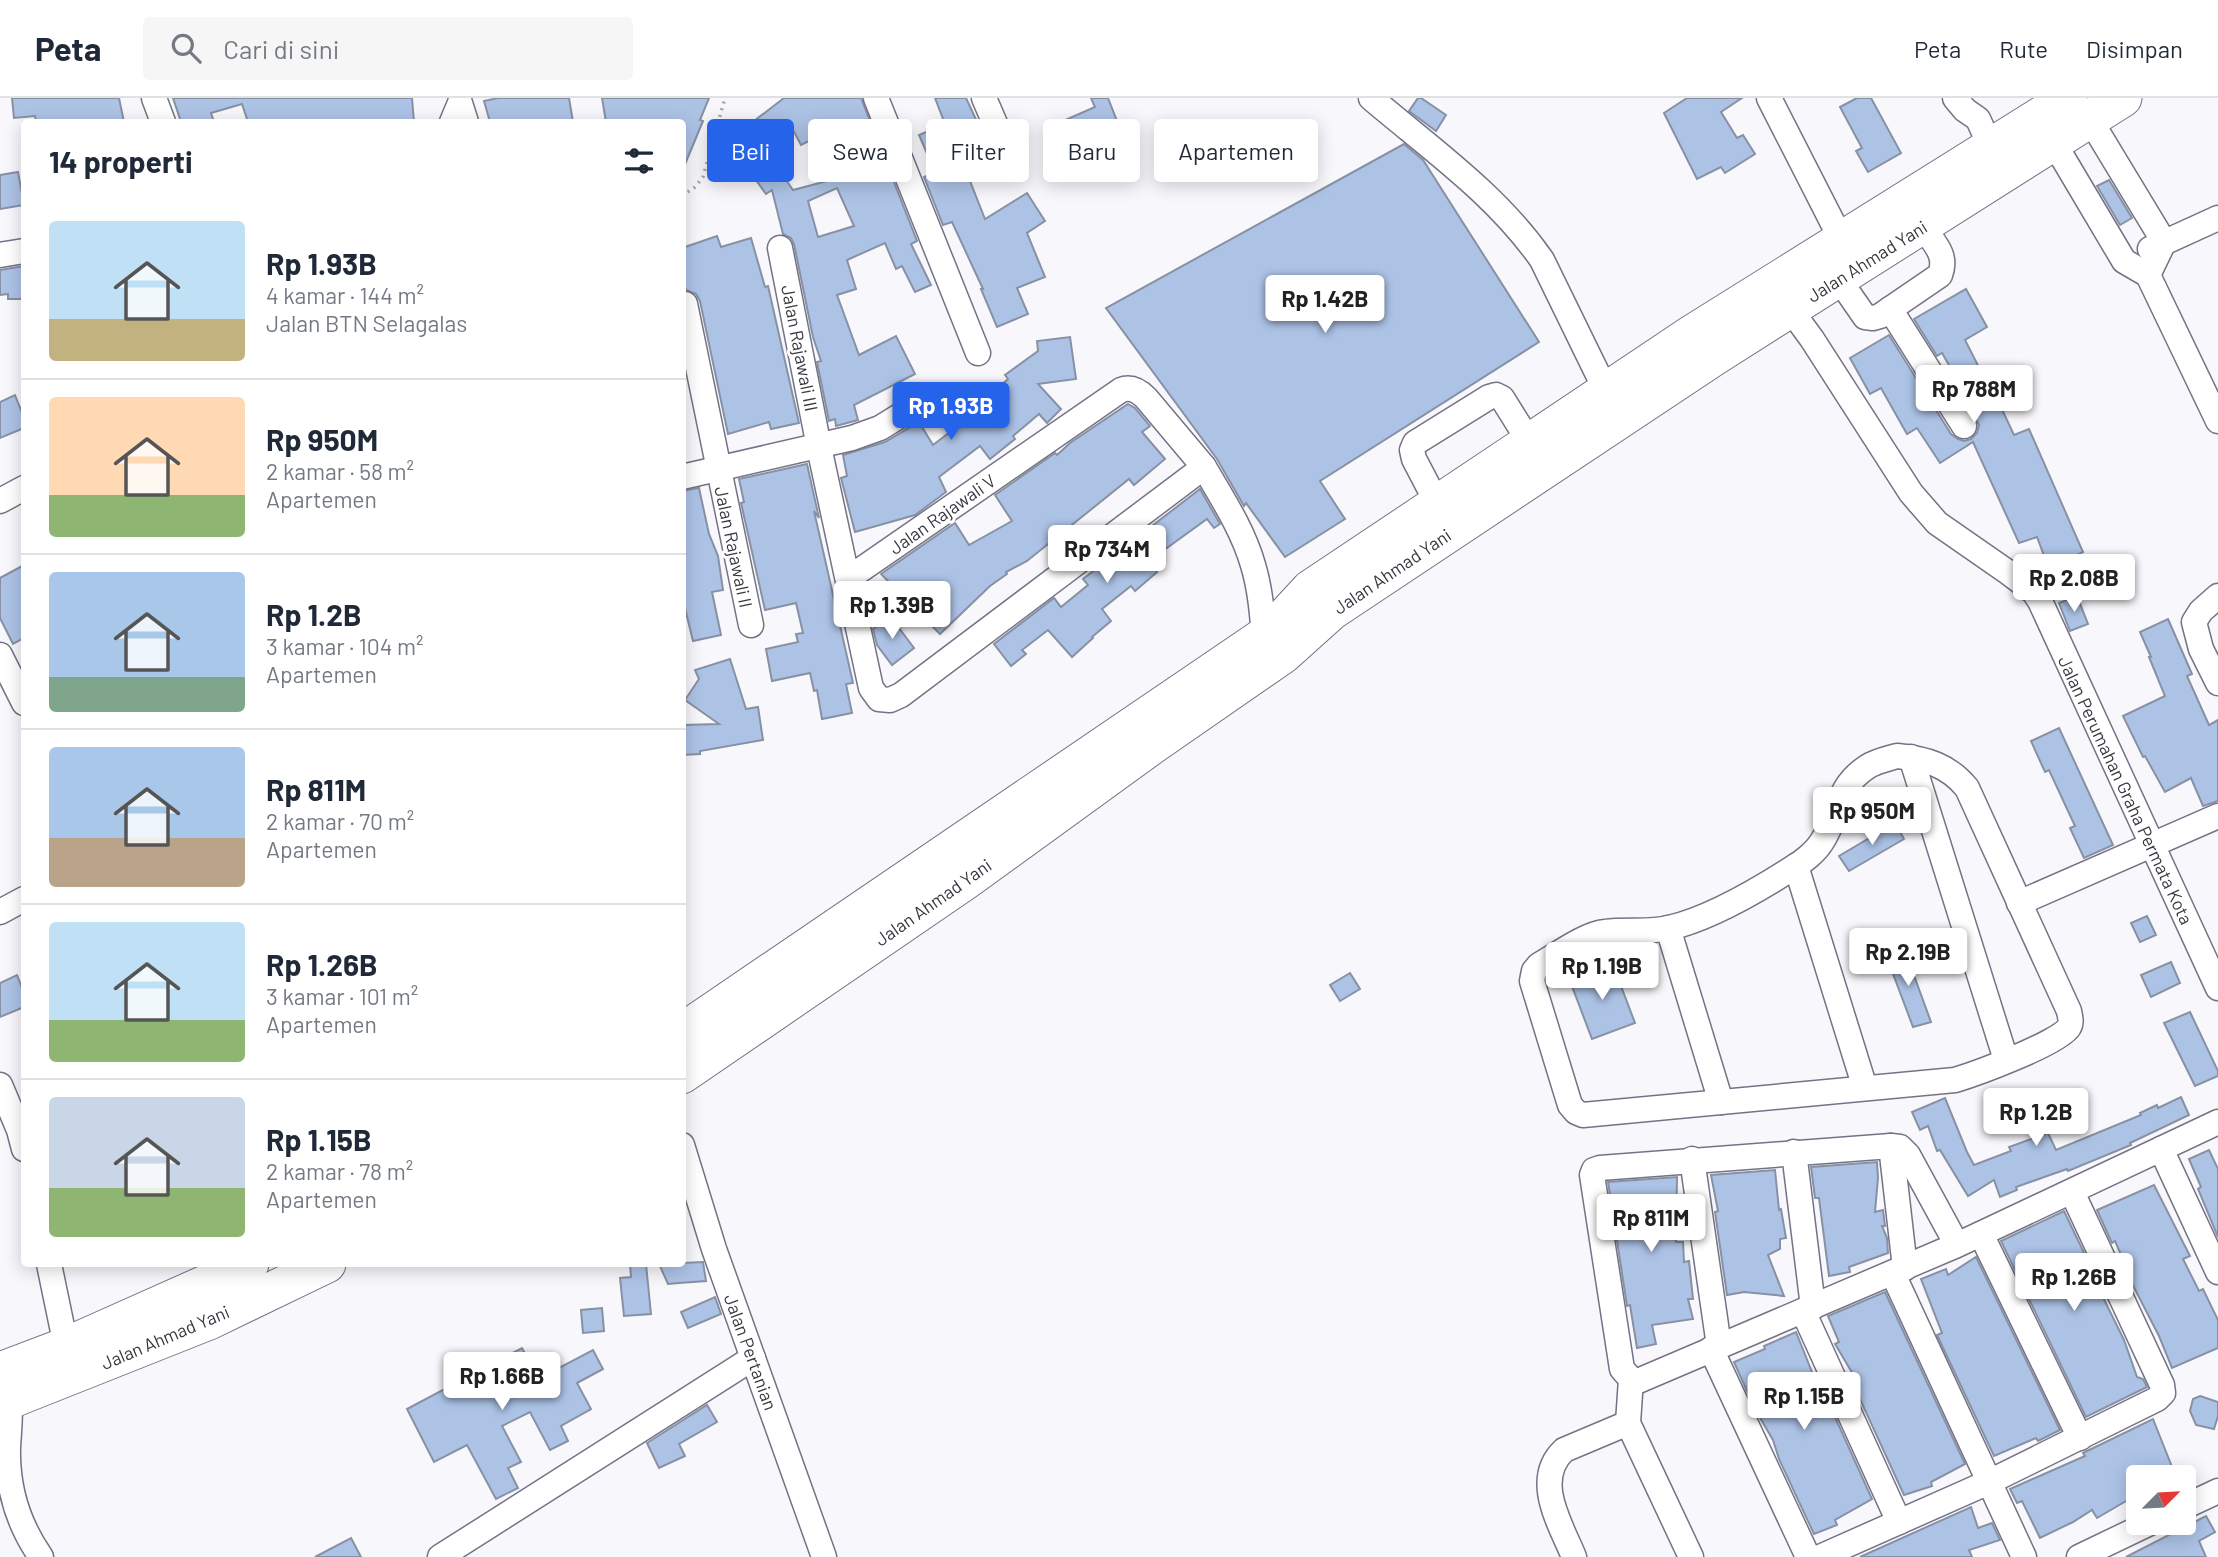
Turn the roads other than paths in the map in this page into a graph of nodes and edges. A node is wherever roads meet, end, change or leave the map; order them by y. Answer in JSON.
{"nodes":[{"id":1,"x":154,"y":98,"type":"edge"},
{"id":2,"x":876,"y":98,"type":"edge"},
{"id":3,"x":984,"y":98,"type":"edge"},
{"id":4,"x":1371,"y":98,"type":"edge"},
{"id":5,"x":1769,"y":98,"type":"edge"},
{"id":6,"x":1955,"y":98,"type":"edge"},
{"id":7,"x":2123,"y":98,"type":"edge"},
{"id":8,"x":2063,"y":116,"type":"edge"},
{"id":9,"x":162,"y":119,"type":"edge"},
{"id":10,"x":993,"y":119,"type":"edge"},
{"id":11,"x":1991,"y":148,"type":"junction"},
{"id":12,"x":2218,"y":218,"type":"edge"},
{"id":13,"x":1922,"y":226,"type":"junction"},
{"id":14,"x":1842,"y":241,"type":"junction"},
{"id":15,"x":2164,"y":242,"type":"junction"},
{"id":16,"x":780,"y":248,"type":"dead end"},
{"id":17,"x":21,"y":252,"type":"edge"},
{"id":18,"x":0,"y":255,"type":"edge"},
{"id":19,"x":2124,"y":261,"type":"junction"},
{"id":20,"x":2148,"y":275,"type":"junction"},
{"id":21,"x":1838,"y":278,"type":"junction"},
{"id":22,"x":686,"y":309,"type":"edge"},
{"id":23,"x":1790,"y":309,"type":"junction"},
{"id":24,"x":1890,"y":309,"type":"junction"},
{"id":25,"x":1703,"y":345,"type":"junction"},
{"id":26,"x":978,"y":352,"type":"dead end"},
{"id":27,"x":1606,"y":391,"type":"junction"},
{"id":28,"x":927,"y":399,"type":"dead end"},
{"id":29,"x":2218,"y":421,"type":"edge"},
{"id":30,"x":1964,"y":426,"type":"dead end"},
{"id":31,"x":1530,"y":442,"type":"junction"},
{"id":32,"x":819,"y":447,"type":"junction"},
{"id":33,"x":1204,"y":467,"type":"junction"},
{"id":34,"x":718,"y":469,"type":"junction"},
{"id":35,"x":686,"y":476,"type":"edge"},
{"id":36,"x":21,"y":490,"type":"edge"},
{"id":37,"x":0,"y":500,"type":"edge"},
{"id":38,"x":1437,"y":503,"type":"junction"},
{"id":39,"x":849,"y":578,"type":"junction"},
{"id":40,"x":2218,"y":596,"type":"edge"},
{"id":41,"x":1321,"y":600,"type":"junction"},
{"id":42,"x":751,"y":625,"type":"dead end"},
{"id":43,"x":1274,"y":640,"type":"junction"},
{"id":44,"x":9,"y":669,"type":"edge"},
{"id":45,"x":2218,"y":683,"type":"edge"},
{"id":46,"x":21,"y":696,"type":"edge"},
{"id":47,"x":1911,"y":757,"type":"junction"},
{"id":48,"x":2218,"y":816,"type":"edge"},
{"id":49,"x":2152,"y":845,"type":"junction"},
{"id":50,"x":1796,"y":866,"type":"junction"},
{"id":51,"x":21,"y":902,"type":"edge"},
{"id":52,"x":2019,"y":903,"type":"junction"},
{"id":53,"x":0,"y":912,"type":"edge"},
{"id":54,"x":1668,"y":928,"type":"junction"},
{"id":55,"x":2218,"y":988,"type":"edge"},
{"id":56,"x":686,"y":1029,"type":"edge"},
{"id":57,"x":2006,"y":1060,"type":"junction"},
{"id":58,"x":686,"y":1072,"type":"edge"},
{"id":59,"x":0,"y":1085,"type":"edge"},
{"id":60,"x":1865,"y":1088,"type":"junction"},
{"id":61,"x":1721,"y":1102,"type":"junction"},
{"id":62,"x":2218,"y":1122,"type":"edge"},
{"id":63,"x":21,"y":1131,"type":"edge"},
{"id":64,"x":1891,"y":1146,"type":"junction"},
{"id":65,"x":2161,"y":1149,"type":"junction"},
{"id":66,"x":1794,"y":1152,"type":"junction"},
{"id":67,"x":686,"y":1159,"type":"edge"},
{"id":68,"x":1692,"y":1159,"type":"junction"},
{"id":69,"x":2072,"y":1192,"type":"junction"},
{"id":70,"x":1981,"y":1234,"type":"junction"},
{"id":71,"x":1957,"y":1245,"type":"junction"},
{"id":72,"x":49,"y":1267,"type":"edge"},
{"id":73,"x":243,"y":1267,"type":"edge"},
{"id":74,"x":321,"y":1267,"type":"edge"},
{"id":75,"x":1899,"y":1271,"type":"junction"},
{"id":76,"x":2218,"y":1272,"type":"edge"},
{"id":77,"x":1808,"y":1309,"type":"junction"},
{"id":78,"x":66,"y":1346,"type":"junction"},
{"id":79,"x":1715,"y":1348,"type":"junction"},
{"id":80,"x":753,"y":1358,"type":"junction"},
{"id":81,"x":1631,"y":1379,"type":"junction"},
{"id":82,"x":3,"y":1386,"type":"edge"},
{"id":83,"x":1628,"y":1423,"type":"junction"},
{"id":84,"x":2080,"y":1438,"type":"junction"},
{"id":85,"x":1989,"y":1482,"type":"junction"},
{"id":86,"x":2218,"y":1491,"type":"edge"},
{"id":87,"x":2196,"y":1501,"type":"edge"},
{"id":88,"x":1899,"y":1522,"type":"junction"},
{"id":89,"x":2126,"y":1534,"type":"edge"},
{"id":90,"x":41,"y":1557,"type":"edge"},
{"id":91,"x":440,"y":1557,"type":"edge"},
{"id":92,"x":824,"y":1557,"type":"edge"},
{"id":93,"x":1574,"y":1557,"type":"edge"},
{"id":94,"x":1691,"y":1557,"type":"edge"},
{"id":95,"x":1808,"y":1557,"type":"edge"},
{"id":96,"x":1820,"y":1557,"type":"edge"},
{"id":97,"x":2024,"y":1557,"type":"edge"},
{"id":98,"x":2080,"y":1557,"type":"edge"}],
"edges":[{"from":1,"to":9,"type":"street"},
{"from":2,"to":26,"type":"street"},
{"from":3,"to":10,"type":"street"},
{"from":4,"to":27,"type":"street"},
{"from":5,"to":14,"type":"street"},
{"from":6,"to":11,"type":"street"},
{"from":7,"to":8,"type":"highway","name":"Jalan Ahmad Yani"},
{"from":8,"to":11,"type":"highway"},
{"from":8,"to":13,"type":"highway","name":"Jalan Ahmad Yani"},
{"from":8,"to":15,"type":"street"},
{"from":8,"to":19,"type":"street"},
{"from":11,"to":14,"type":"highway"},
{"from":12,"to":15,"type":"street"},
{"from":13,"to":21,"type":"highway","name":"Jalan Ahmad Yani"},
{"from":13,"to":24,"type":"street"},
{"from":14,"to":25,"type":"highway"},
{"from":15,"to":19,"type":"street"},
{"from":15,"to":20,"type":"street"},
{"from":16,"to":32,"type":"street","name":"Jalan Rajawali III"},
{"from":17,"to":18,"type":"street"},
{"from":19,"to":20,"type":"street"},
{"from":20,"to":29,"type":"street"},
{"from":21,"to":23,"type":"highway","name":"Jalan Ahmad Yani"},
{"from":21,"to":24,"type":"street"},
{"from":22,"to":34,"type":"street","name":"Jalan Rajawali II"},
{"from":23,"to":25,"type":"highway","name":"Jalan Ahmad Yani"},
{"from":23,"to":49,"type":"street","name":"Jalan Perumahan Graha Permata Kota"},
{"from":24,"to":30,"type":"street"},
{"from":25,"to":27,"type":"highway"},
{"from":25,"to":41,"type":"highway","name":"Jalan Ahmad Yani"},
{"from":27,"to":31,"type":"highway"},
{"from":28,"to":32,"type":"street"},
{"from":31,"to":38,"type":"highway"},
{"from":31,"to":38,"type":"street"},
{"from":32,"to":34,"type":"street"},
{"from":32,"to":39,"type":"street","name":"Jalan Rajawali III"},
{"from":33,"to":39,"type":"street","name":"Jalan Rajawali V"},
{"from":33,"to":39,"type":"street","name":"Jalan Rajawali III"},
{"from":33,"to":43,"type":"street","name":"Jalan Rajawali V"},
{"from":34,"to":35,"type":"street"},
{"from":34,"to":42,"type":"street","name":"Jalan Rajawali II"},
{"from":36,"to":37,"type":"street"},
{"from":38,"to":41,"type":"highway"},
{"from":40,"to":45,"type":"street"},
{"from":41,"to":43,"type":"highway","name":"Jalan Ahmad Yani"},
{"from":43,"to":56,"type":"highway"},
{"from":43,"to":58,"type":"highway","name":"Jalan Ahmad Yani"},
{"from":44,"to":46,"type":"street"},
{"from":47,"to":50,"type":"street"},
{"from":47,"to":52,"type":"street"},
{"from":47,"to":57,"type":"street"},
{"from":48,"to":49,"type":"street"},
{"from":49,"to":52,"type":"street"},
{"from":49,"to":55,"type":"street","name":"Jalan Perumahan Graha Permata Kota"},
{"from":50,"to":54,"type":"street"},
{"from":50,"to":60,"type":"street"},
{"from":51,"to":53,"type":"street"},
{"from":52,"to":57,"type":"street"},
{"from":54,"to":61,"type":"street"},
{"from":54,"to":61,"type":"street"},
{"from":57,"to":60,"type":"street"},
{"from":59,"to":63,"type":"street"},
{"from":60,"to":61,"type":"street"},
{"from":62,"to":65,"type":"street"},
{"from":64,"to":66,"type":"street"},
{"from":64,"to":71,"type":"street"},
{"from":64,"to":75,"type":"street"},
{"from":65,"to":69,"type":"street"},
{"from":65,"to":76,"type":"street"},
{"from":66,"to":68,"type":"street"},
{"from":66,"to":77,"type":"street"},
{"from":67,"to":80,"type":"street","name":"Jalan Pertanian"},
{"from":68,"to":79,"type":"street"},
{"from":68,"to":81,"type":"street"},
{"from":69,"to":70,"type":"street"},
{"from":69,"to":84,"type":"street"},
{"from":70,"to":71,"type":"street"},
{"from":70,"to":84,"type":"street"},
{"from":71,"to":75,"type":"street"},
{"from":72,"to":78,"type":"street"},
{"from":73,"to":78,"type":"highway"},
{"from":74,"to":82,"type":"highway","name":"Jalan Ahmad Yani"},
{"from":75,"to":77,"type":"street"},
{"from":75,"to":85,"type":"street"},
{"from":77,"to":79,"type":"street"},
{"from":77,"to":88,"type":"street"},
{"from":78,"to":82,"type":"highway"},
{"from":79,"to":81,"type":"street"},
{"from":79,"to":95,"type":"street"},
{"from":80,"to":91,"type":"street"},
{"from":80,"to":92,"type":"street","name":"Jalan Pertanian"},
{"from":81,"to":83,"type":"street"},
{"from":82,"to":90,"type":"street"},
{"from":83,"to":93,"type":"street"},
{"from":83,"to":94,"type":"street"},
{"from":84,"to":85,"type":"street"},
{"from":85,"to":88,"type":"street"},
{"from":85,"to":97,"type":"street"},
{"from":86,"to":87,"type":"street"},
{"from":88,"to":96,"type":"street"},
{"from":89,"to":98,"type":"street"}]}
